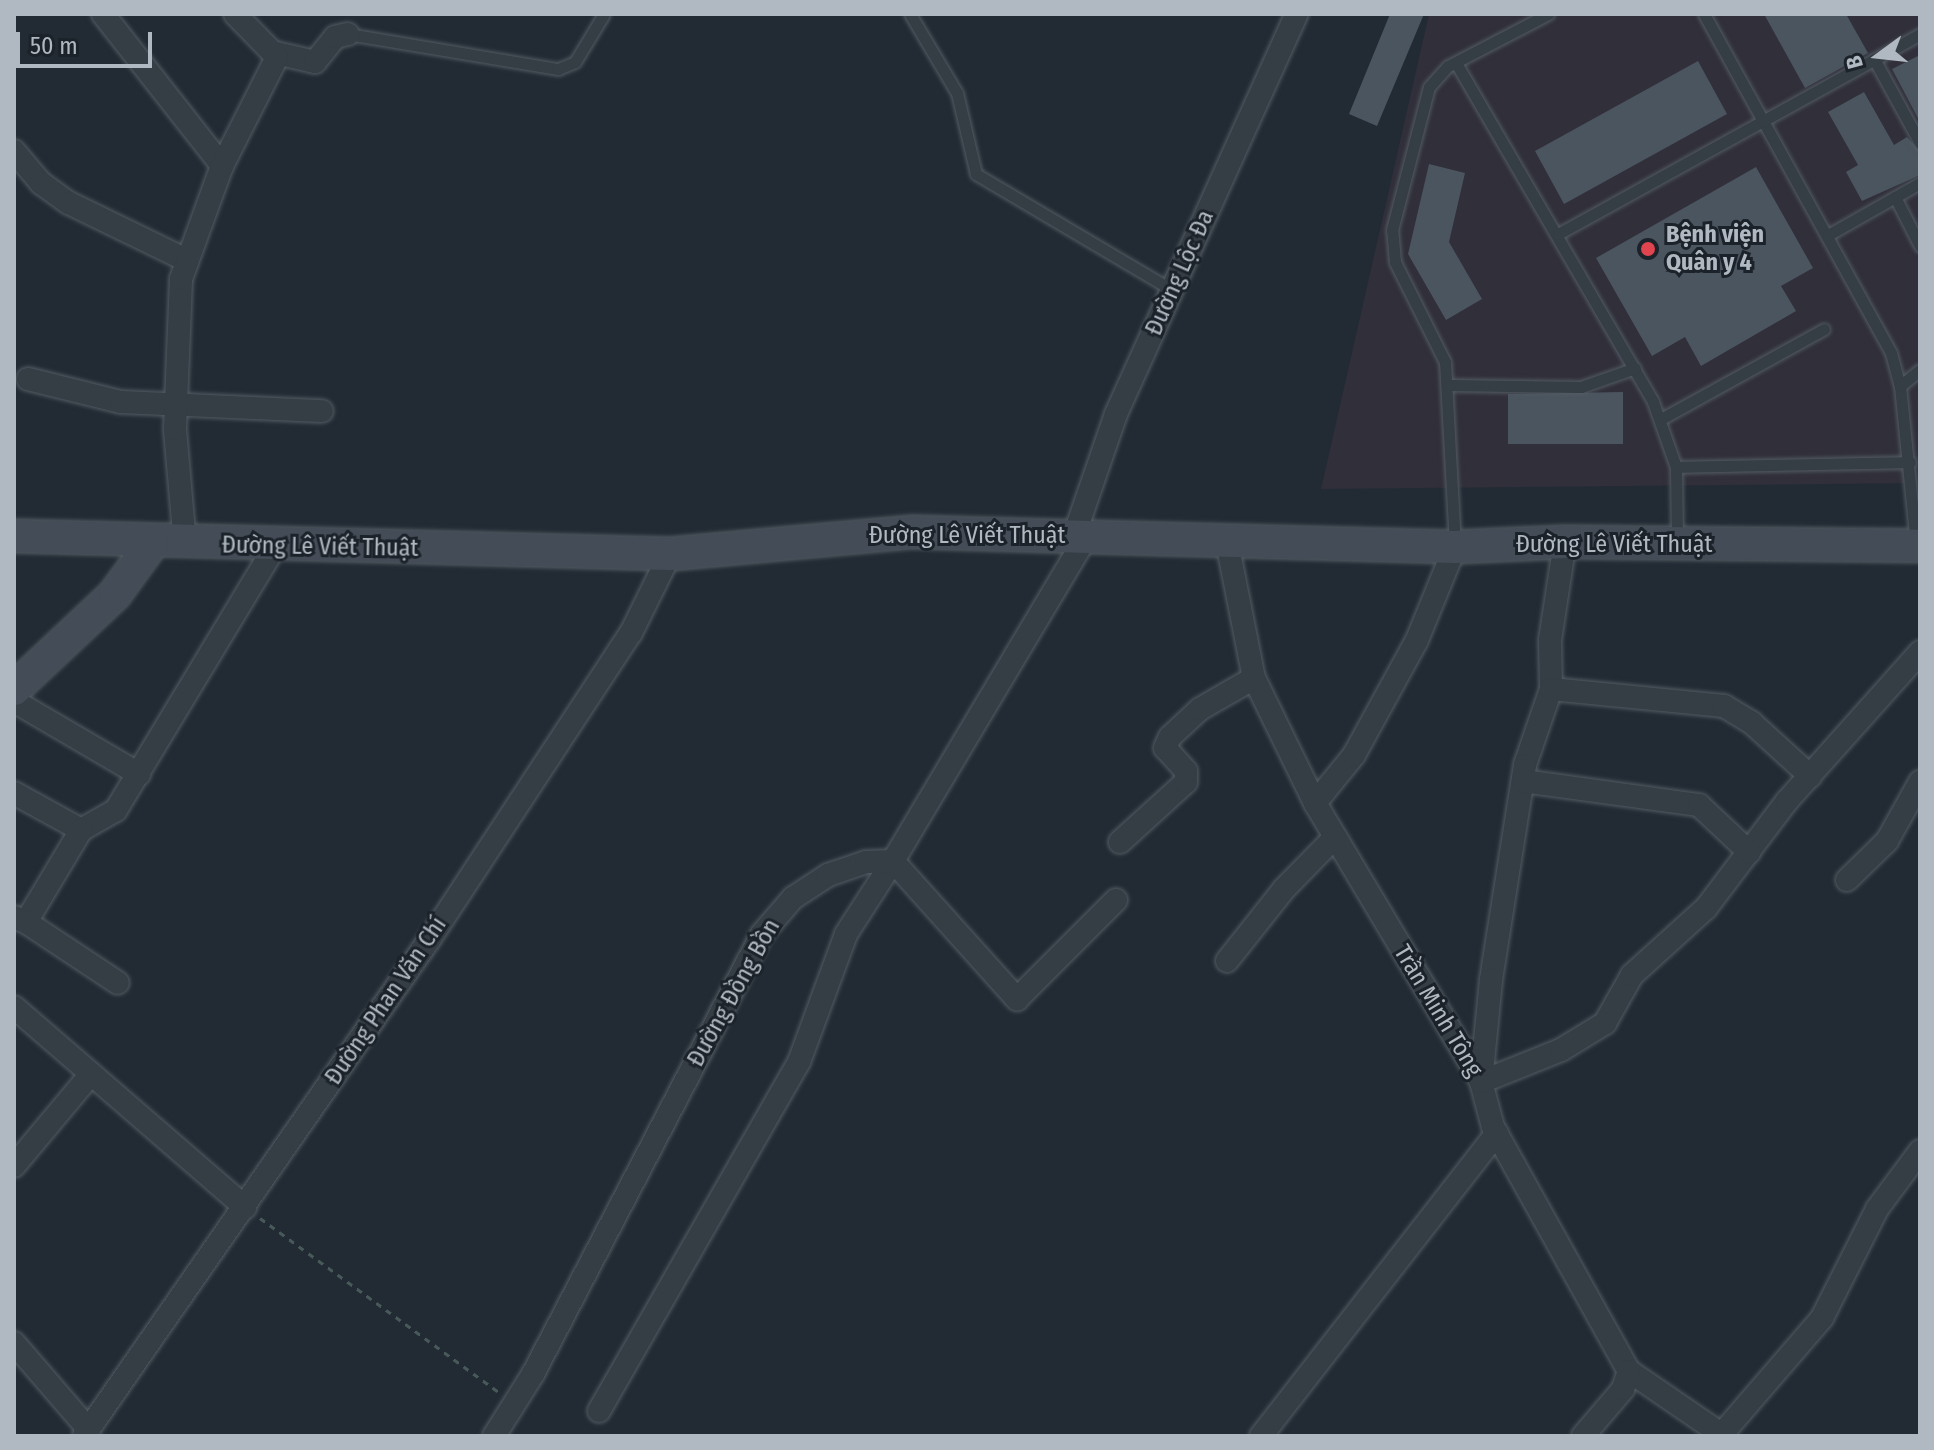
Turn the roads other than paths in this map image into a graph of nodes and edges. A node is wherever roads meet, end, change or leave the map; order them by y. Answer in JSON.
{"nodes":[{"id":1,"x":103,"y":14,"type":"edge"},
{"id":2,"x":235,"y":14,"type":"edge"},
{"id":3,"x":604,"y":14,"type":"edge"},
{"id":4,"x":910,"y":14,"type":"edge"},
{"id":5,"x":1297,"y":14,"type":"edge"},
{"id":6,"x":1548,"y":14,"type":"edge"},
{"id":7,"x":1704,"y":14,"type":"edge"},
{"id":8,"x":348,"y":34,"type":"joint"},
{"id":9,"x":1920,"y":34,"type":"edge"},
{"id":10,"x":276,"y":53,"type":"junction"},
{"id":11,"x":1874,"y":59,"type":"junction"},
{"id":12,"x":1456,"y":63,"type":"junction"},
{"id":13,"x":1763,"y":119,"type":"junction"},
{"id":14,"x":1920,"y":143,"type":"edge"},
{"id":15,"x":14,"y":151,"type":"edge"},
{"id":16,"x":222,"y":166,"type":"junction"},
{"id":17,"x":1920,"y":183,"type":"edge"},
{"id":18,"x":1895,"y":197,"type":"junction"},
{"id":19,"x":1558,"y":234,"type":"junction"},
{"id":20,"x":1828,"y":235,"type":"junction"},
{"id":21,"x":1920,"y":246,"type":"edge"},
{"id":22,"x":186,"y":260,"type":"junction"},
{"id":23,"x":1172,"y":290,"type":"junction"},
{"id":24,"x":1824,"y":329,"type":"dead end"},
{"id":25,"x":1635,"y":368,"type":"junction"},
{"id":26,"x":1920,"y":370,"type":"edge"},
{"id":27,"x":28,"y":379,"type":"dead end"},
{"id":28,"x":1448,"y":385,"type":"junction"},
{"id":29,"x":1900,"y":386,"type":"junction"},
{"id":30,"x":176,"y":407,"type":"junction"},
{"id":31,"x":322,"y":411,"type":"dead end"},
{"id":32,"x":1661,"y":419,"type":"junction"},
{"id":33,"x":1910,"y":462,"type":"junction"},
{"id":34,"x":1676,"y":467,"type":"junction"},
{"id":35,"x":14,"y":536,"type":"edge"},
{"id":36,"x":1080,"y":536,"type":"junction"},
{"id":37,"x":1226,"y":537,"type":"junction"},
{"id":38,"x":1565,"y":542,"type":"junction"},
{"id":39,"x":152,"y":543,"type":"junction"},
{"id":40,"x":185,"y":544,"type":"junction"},
{"id":41,"x":1677,"y":544,"type":"junction"},
{"id":42,"x":275,"y":546,"type":"junction"},
{"id":43,"x":1918,"y":546,"type":"edge"},
{"id":44,"x":1455,"y":547,"type":"junction"},
{"id":45,"x":670,"y":554,"type":"junction"},
{"id":46,"x":1920,"y":652,"type":"edge"},
{"id":47,"x":1254,"y":678,"type":"junction"},
{"id":48,"x":14,"y":689,"type":"edge"},
{"id":49,"x":1551,"y":689,"type":"junction"},
{"id":50,"x":14,"y":701,"type":"edge"},
{"id":51,"x":139,"y":774,"type":"junction"},
{"id":52,"x":1810,"y":776,"type":"junction"},
{"id":53,"x":1523,"y":781,"type":"junction"},
{"id":54,"x":1920,"y":782,"type":"edge"},
{"id":55,"x":14,"y":793,"type":"edge"},
{"id":56,"x":1315,"y":803,"type":"junction"},
{"id":57,"x":81,"y":830,"type":"junction"},
{"id":58,"x":1335,"y":837,"type":"junction"},
{"id":59,"x":1120,"y":842,"type":"dead end"},
{"id":60,"x":1749,"y":852,"type":"junction"},
{"id":61,"x":893,"y":861,"type":"junction"},
{"id":62,"x":1847,"y":880,"type":"dead end"},
{"id":63,"x":1116,"y":900,"type":"dead end"},
{"id":64,"x":20,"y":919,"type":"edge"},
{"id":65,"x":1227,"y":961,"type":"dead end"},
{"id":66,"x":118,"y":983,"type":"dead end"},
{"id":67,"x":14,"y":1007,"type":"edge"},
{"id":68,"x":91,"y":1074,"type":"junction"},
{"id":69,"x":1481,"y":1082,"type":"junction"},
{"id":70,"x":1497,"y":1133,"type":"junction"},
{"id":71,"x":1920,"y":1151,"type":"edge"},
{"id":72,"x":14,"y":1166,"type":"edge"},
{"id":73,"x":245,"y":1207,"type":"junction"},
{"id":74,"x":14,"y":1343,"type":"edge"},
{"id":75,"x":1629,"y":1371,"type":"junction"},
{"id":76,"x":599,"y":1411,"type":"dead end"},
{"id":77,"x":86,"y":1433,"type":"edge"},
{"id":78,"x":1723,"y":1435,"type":"edge"},
{"id":79,"x":494,"y":1436,"type":"edge"},
{"id":80,"x":1261,"y":1436,"type":"edge"},
{"id":81,"x":1583,"y":1436,"type":"edge"}],
"edges":[{"from":1,"to":16,"type":"street"},
{"from":2,"to":10,"type":"street"},
{"from":3,"to":8,"type":"lane"},
{"from":4,"to":23,"type":"lane"},
{"from":5,"to":23,"type":"street","name":"Đường Lộc Đa"},
{"from":6,"to":12,"type":"lane"},
{"from":7,"to":13,"type":"lane"},
{"from":8,"to":10,"type":"street"},
{"from":9,"to":11,"type":"lane"},
{"from":10,"to":16,"type":"street"},
{"from":11,"to":13,"type":"lane"},
{"from":11,"to":14,"type":"lane"},
{"from":12,"to":19,"type":"lane"},
{"from":12,"to":28,"type":"lane"},
{"from":13,"to":19,"type":"lane"},
{"from":13,"to":20,"type":"lane"},
{"from":15,"to":22,"type":"street"},
{"from":16,"to":22,"type":"street"},
{"from":17,"to":18,"type":"lane"},
{"from":18,"to":20,"type":"lane"},
{"from":18,"to":21,"type":"lane"},
{"from":19,"to":25,"type":"lane"},
{"from":20,"to":29,"type":"lane"},
{"from":22,"to":30,"type":"street"},
{"from":23,"to":36,"type":"street","name":"Đường Lộc Đa"},
{"from":24,"to":32,"type":"lane"},
{"from":25,"to":28,"type":"lane"},
{"from":25,"to":32,"type":"lane"},
{"from":26,"to":29,"type":"lane"},
{"from":27,"to":30,"type":"street"},
{"from":28,"to":44,"type":"lane"},
{"from":29,"to":33,"type":"lane"},
{"from":30,"to":31,"type":"street"},
{"from":30,"to":40,"type":"street"},
{"from":32,"to":34,"type":"lane"},
{"from":33,"to":34,"type":"lane"},
{"from":33,"to":43,"type":"lane"},
{"from":34,"to":41,"type":"lane"},
{"from":35,"to":39,"type":"main road","name":"Đường Lê Viết Thuật"},
{"from":36,"to":37,"type":"main road","name":"Đường Lê Viết Thuật"},
{"from":36,"to":45,"type":"main road","name":"Đường Lê Viết Thuật"},
{"from":36,"to":61,"type":"street"},
{"from":37,"to":44,"type":"main road","name":"Đường Lê Viết Thuật"},
{"from":37,"to":47,"type":"street","name":"Trần Minh Tông"},
{"from":38,"to":41,"type":"main road","name":"Đường Lê Viết Thuật"},
{"from":38,"to":44,"type":"main road","name":"Đường Lê Viết Thuật"},
{"from":38,"to":49,"type":"street"},
{"from":39,"to":40,"type":"main road","name":"Đường Lê Viết Thuật"},
{"from":39,"to":48,"type":"main road"},
{"from":40,"to":42,"type":"main road","name":"Đường Lê Viết Thuật"},
{"from":41,"to":43,"type":"main road","name":"Đường Lê Viết Thuật"},
{"from":42,"to":45,"type":"main road","name":"Đường Lê Viết Thuật"},
{"from":42,"to":51,"type":"street"},
{"from":44,"to":56,"type":"street"},
{"from":45,"to":73,"type":"street","name":"Đường Phan Văn Chí"},
{"from":46,"to":52,"type":"street"},
{"from":47,"to":56,"type":"street","name":"Trần Minh Tông"},
{"from":47,"to":59,"type":"street"},
{"from":49,"to":52,"type":"street"},
{"from":49,"to":53,"type":"street"},
{"from":50,"to":51,"type":"street"},
{"from":51,"to":57,"type":"street"},
{"from":52,"to":60,"type":"street"},
{"from":53,"to":60,"type":"street"},
{"from":53,"to":69,"type":"street"},
{"from":54,"to":62,"type":"street"},
{"from":55,"to":57,"type":"street"},
{"from":56,"to":58,"type":"street","name":"Trần Minh Tông"},
{"from":57,"to":64,"type":"street"},
{"from":58,"to":65,"type":"street"},
{"from":58,"to":69,"type":"street","name":"Trần Minh Tông"},
{"from":60,"to":69,"type":"street"},
{"from":61,"to":63,"type":"street"},
{"from":61,"to":76,"type":"street"},
{"from":61,"to":79,"type":"street","name":"Đường Đồng Bồn"},
{"from":64,"to":66,"type":"street"},
{"from":67,"to":68,"type":"street"},
{"from":68,"to":72,"type":"street"},
{"from":68,"to":73,"type":"street"},
{"from":69,"to":70,"type":"street","name":"Trần Minh Tông"},
{"from":70,"to":75,"type":"street","name":"Trần Minh Tông"},
{"from":70,"to":80,"type":"street"},
{"from":71,"to":78,"type":"street"},
{"from":73,"to":77,"type":"street","name":"Đường Phan Văn Chí"},
{"from":74,"to":77,"type":"street"},
{"from":75,"to":78,"type":"street","name":"Trần Minh Tông"},
{"from":75,"to":81,"type":"street"}]}
